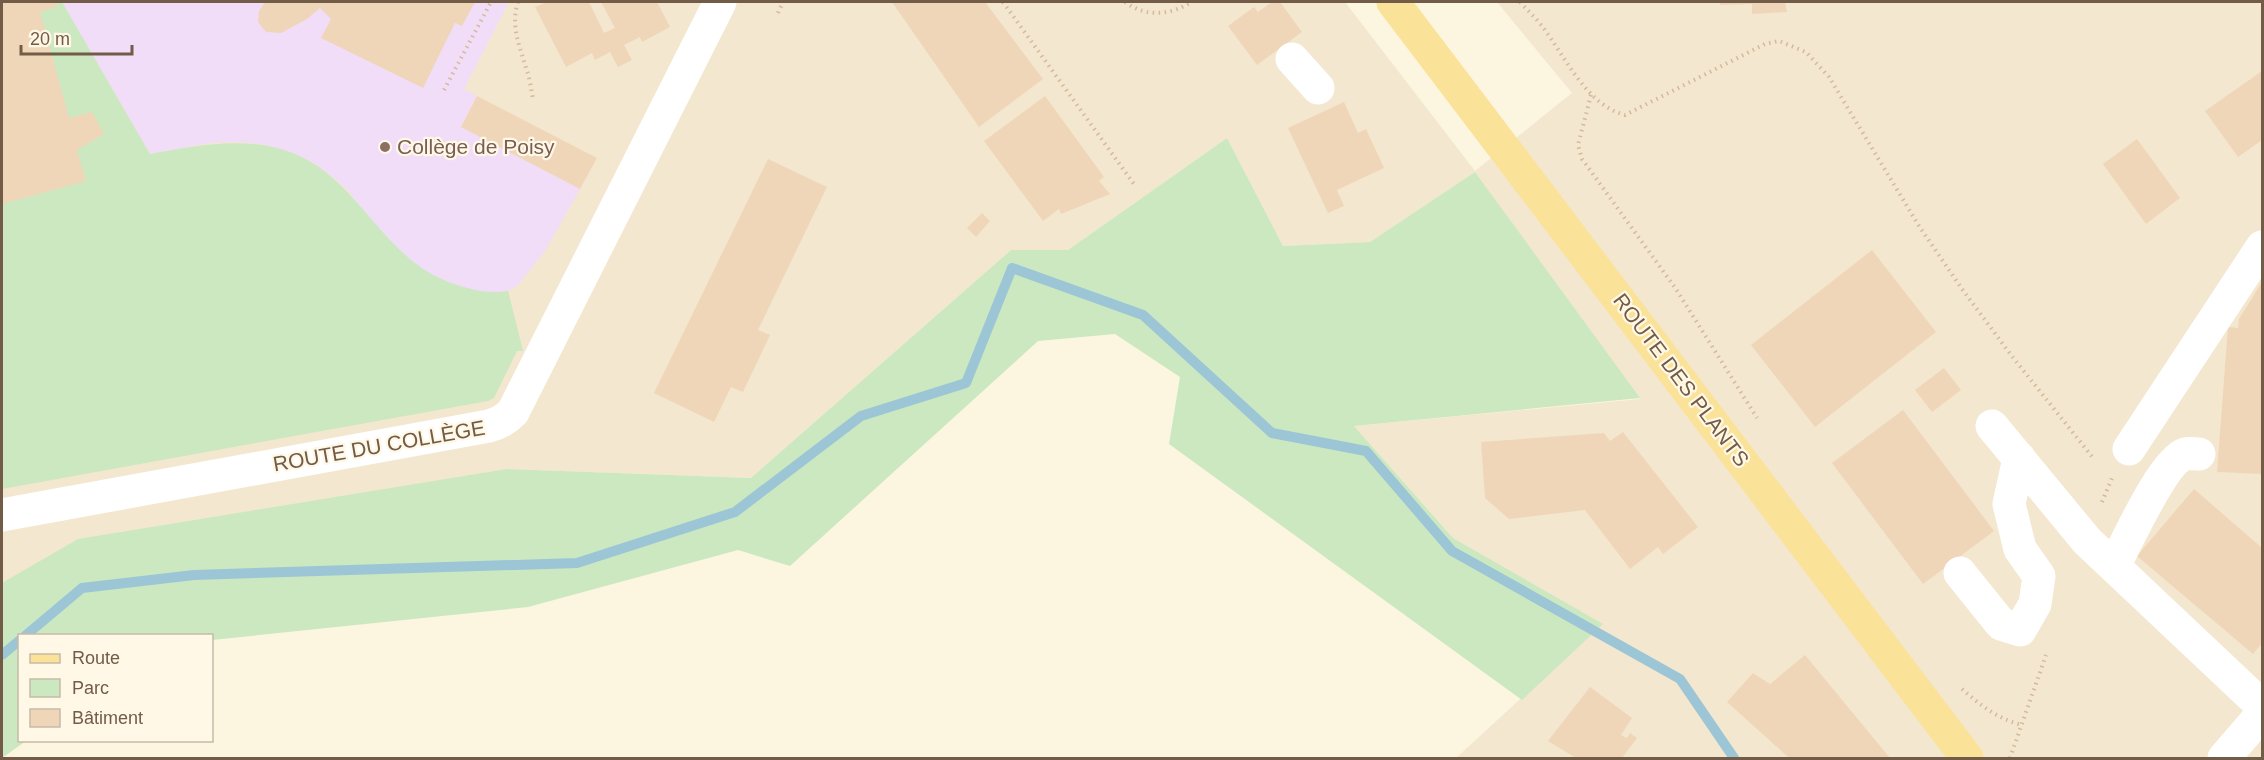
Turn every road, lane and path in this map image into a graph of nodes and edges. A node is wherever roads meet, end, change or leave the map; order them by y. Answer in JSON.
{"nodes":[{"id":1,"x":491,"y":2,"type":"edge"},
{"id":2,"x":518,"y":2,"type":"edge"},
{"id":3,"x":720,"y":2,"type":"edge"},
{"id":4,"x":783,"y":2,"type":"edge"},
{"id":5,"x":1003,"y":2,"type":"edge"},
{"id":6,"x":1125,"y":2,"type":"edge"},
{"id":7,"x":1191,"y":2,"type":"edge"},
{"id":8,"x":1393,"y":2,"type":"edge"},
{"id":9,"x":1520,"y":2,"type":"edge"},
{"id":10,"x":778,"y":13,"type":"dead end"},
{"id":11,"x":1292,"y":59,"type":"dead end"},
{"id":12,"x":1318,"y":88,"type":"dead end"},
{"id":13,"x":444,"y":90,"type":"dead end"},
{"id":14,"x":1590,"y":95,"type":"junction"},
{"id":15,"x":533,"y":99,"type":"dead end"},
{"id":16,"x":1136,"y":187,"type":"dead end"},
{"id":17,"x":2262,"y":247,"type":"edge"},
{"id":18,"x":1761,"y":424,"type":"dead end"},
{"id":19,"x":1992,"y":426,"type":"dead end"},
{"id":20,"x":2129,"y":449,"type":"dead end"},
{"id":21,"x":2199,"y":454,"type":"dead end"},
{"id":22,"x":2019,"y":458,"type":"junction"},
{"id":23,"x":2097,"y":462,"type":"dead end"},
{"id":24,"x":2104,"y":470,"type":"dead end"},
{"id":25,"x":2111,"y":479,"type":"dead end"},
{"id":26,"x":2,"y":515,"type":"edge"},
{"id":27,"x":2114,"y":566,"type":"junction"},
{"id":28,"x":1960,"y":573,"type":"dead end"},
{"id":29,"x":1960,"y":687,"type":"dead end"},
{"id":30,"x":2262,"y":706,"type":"edge"},
{"id":31,"x":2262,"y":714,"type":"edge"},
{"id":32,"x":1967,"y":759,"type":"edge"},
{"id":33,"x":2010,"y":759,"type":"edge"},
{"id":34,"x":2224,"y":759,"type":"edge"}],
"edges":[{"from":1,"to":13,"type":"path"},
{"from":2,"to":15,"type":"path"},
{"from":3,"to":26,"type":"street","name":"ROUTE DU COLLÈGE"},
{"from":4,"to":10,"type":"path"},
{"from":5,"to":16,"type":"path"},
{"from":6,"to":7,"type":"path"},
{"from":8,"to":32,"type":"main road","name":"ROUTE DES PLANTS"},
{"from":9,"to":14,"type":"path"},
{"from":11,"to":12,"type":"street"},
{"from":14,"to":18,"type":"path"},
{"from":14,"to":23,"type":"path"},
{"from":17,"to":20,"type":"street"},
{"from":19,"to":22,"type":"street"},
{"from":21,"to":27,"type":"street"},
{"from":22,"to":27,"type":"street"},
{"from":22,"to":28,"type":"street"},
{"from":24,"to":25,"type":"path"},
{"from":27,"to":30,"type":"street"},
{"from":29,"to":33,"type":"path"},
{"from":31,"to":34,"type":"street"}]}
